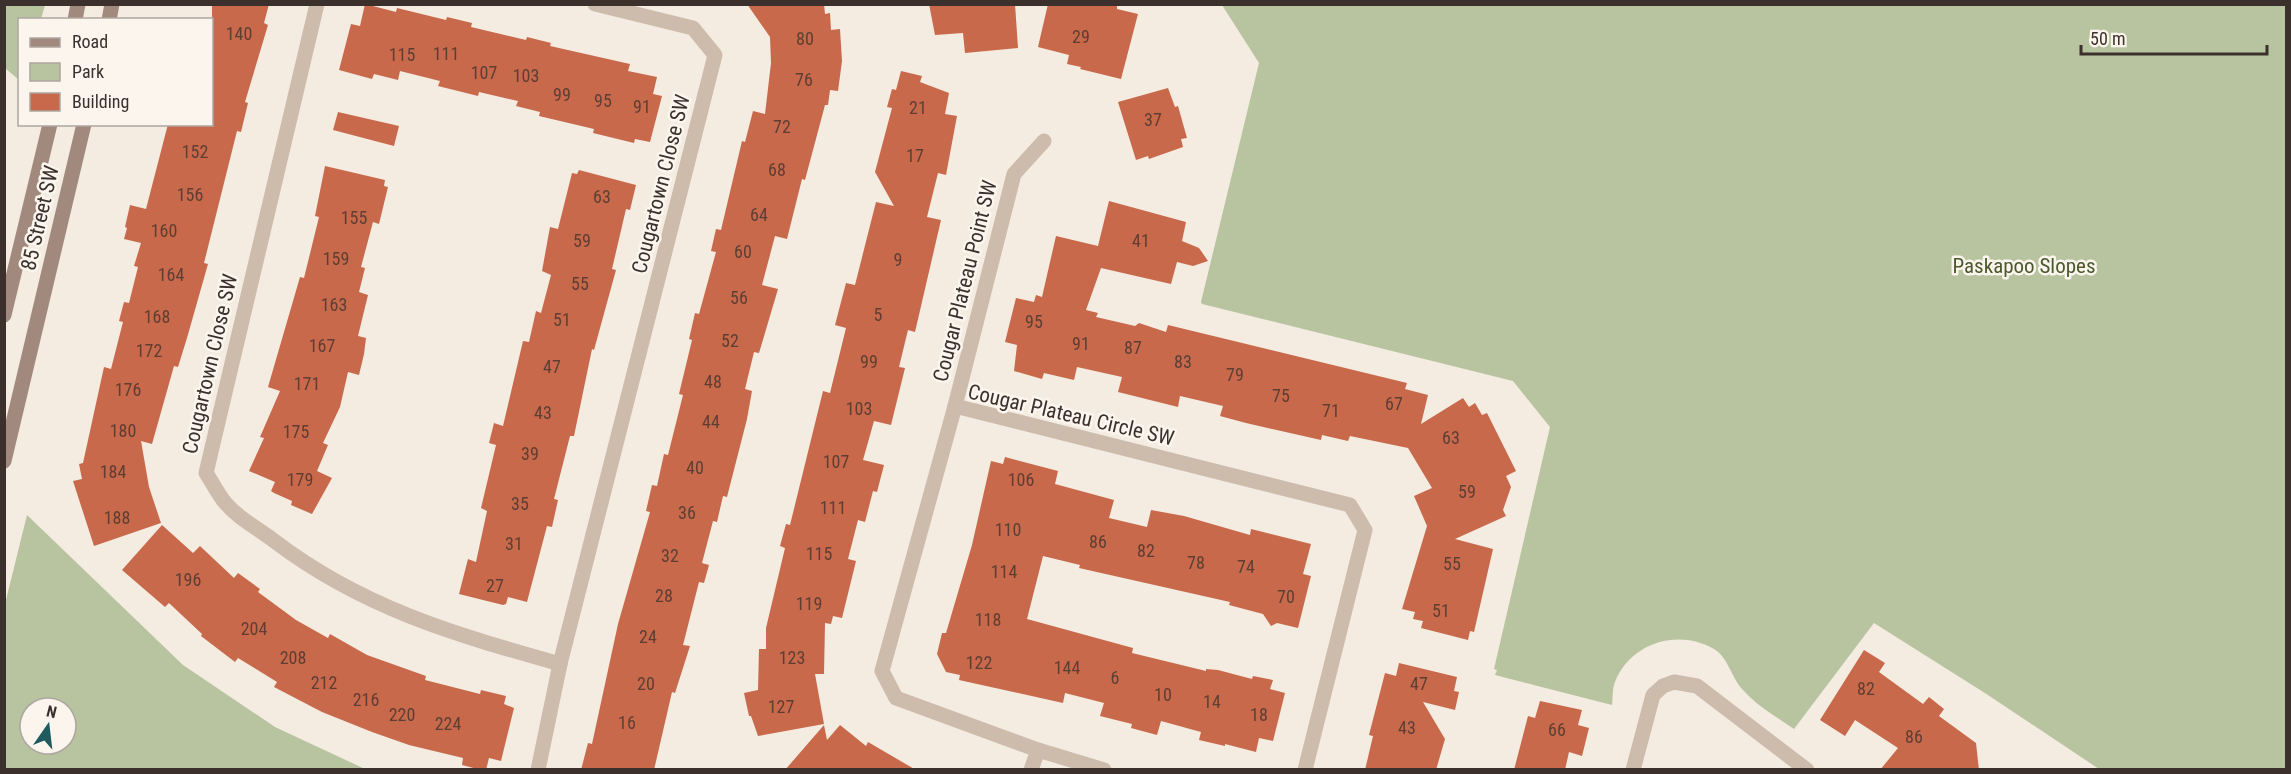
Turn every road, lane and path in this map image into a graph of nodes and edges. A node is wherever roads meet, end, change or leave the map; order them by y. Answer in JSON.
{"nodes":[{"id":1,"x":317,"y":4,"type":"edge"},
{"id":2,"x":594,"y":4,"type":"edge"},
{"id":3,"x":50,"y":126,"type":"edge"},
{"id":4,"x":84,"y":126,"type":"edge"},
{"id":5,"x":1044,"y":141,"type":"dead end"},
{"id":6,"x":4,"y":315,"type":"edge"},
{"id":7,"x":955,"y":406,"type":"junction"},
{"id":8,"x":4,"y":460,"type":"edge"},
{"id":9,"x":560,"y":664,"type":"junction"},
{"id":10,"x":1038,"y":750,"type":"junction"},
{"id":11,"x":1075,"y":766,"type":"edge"},
{"id":12,"x":538,"y":770,"type":"edge"},
{"id":13,"x":1031,"y":770,"type":"edge"},
{"id":14,"x":1104,"y":770,"type":"edge"},
{"id":15,"x":1305,"y":770,"type":"edge"},
{"id":16,"x":1633,"y":770,"type":"edge"},
{"id":17,"x":1807,"y":770,"type":"edge"}],
"edges":[{"from":1,"to":9,"type":"street","name":"Cougartown Close SW"},
{"from":2,"to":9,"type":"street","name":"Cougartown Close SW"},
{"from":3,"to":6,"type":"street","name":"85 Street SW"},
{"from":4,"to":8,"type":"street","name":"85 Street SW"},
{"from":5,"to":7,"type":"street","name":"Cougar Plateau Point SW"},
{"from":7,"to":10,"type":"street","name":"Cougar Plateau Circle SW"},
{"from":7,"to":15,"type":"street","name":"Cougar Plateau Circle SW"},
{"from":9,"to":12,"type":"street","name":"Cougartown Close SW"},
{"from":10,"to":11,"type":"street","name":"Cougar Plateau Circle SW"},
{"from":10,"to":13,"type":"street"},
{"from":11,"to":14,"type":"street","name":"Cougar Plateau Circle SW"},
{"from":16,"to":17,"type":"street"}]}
